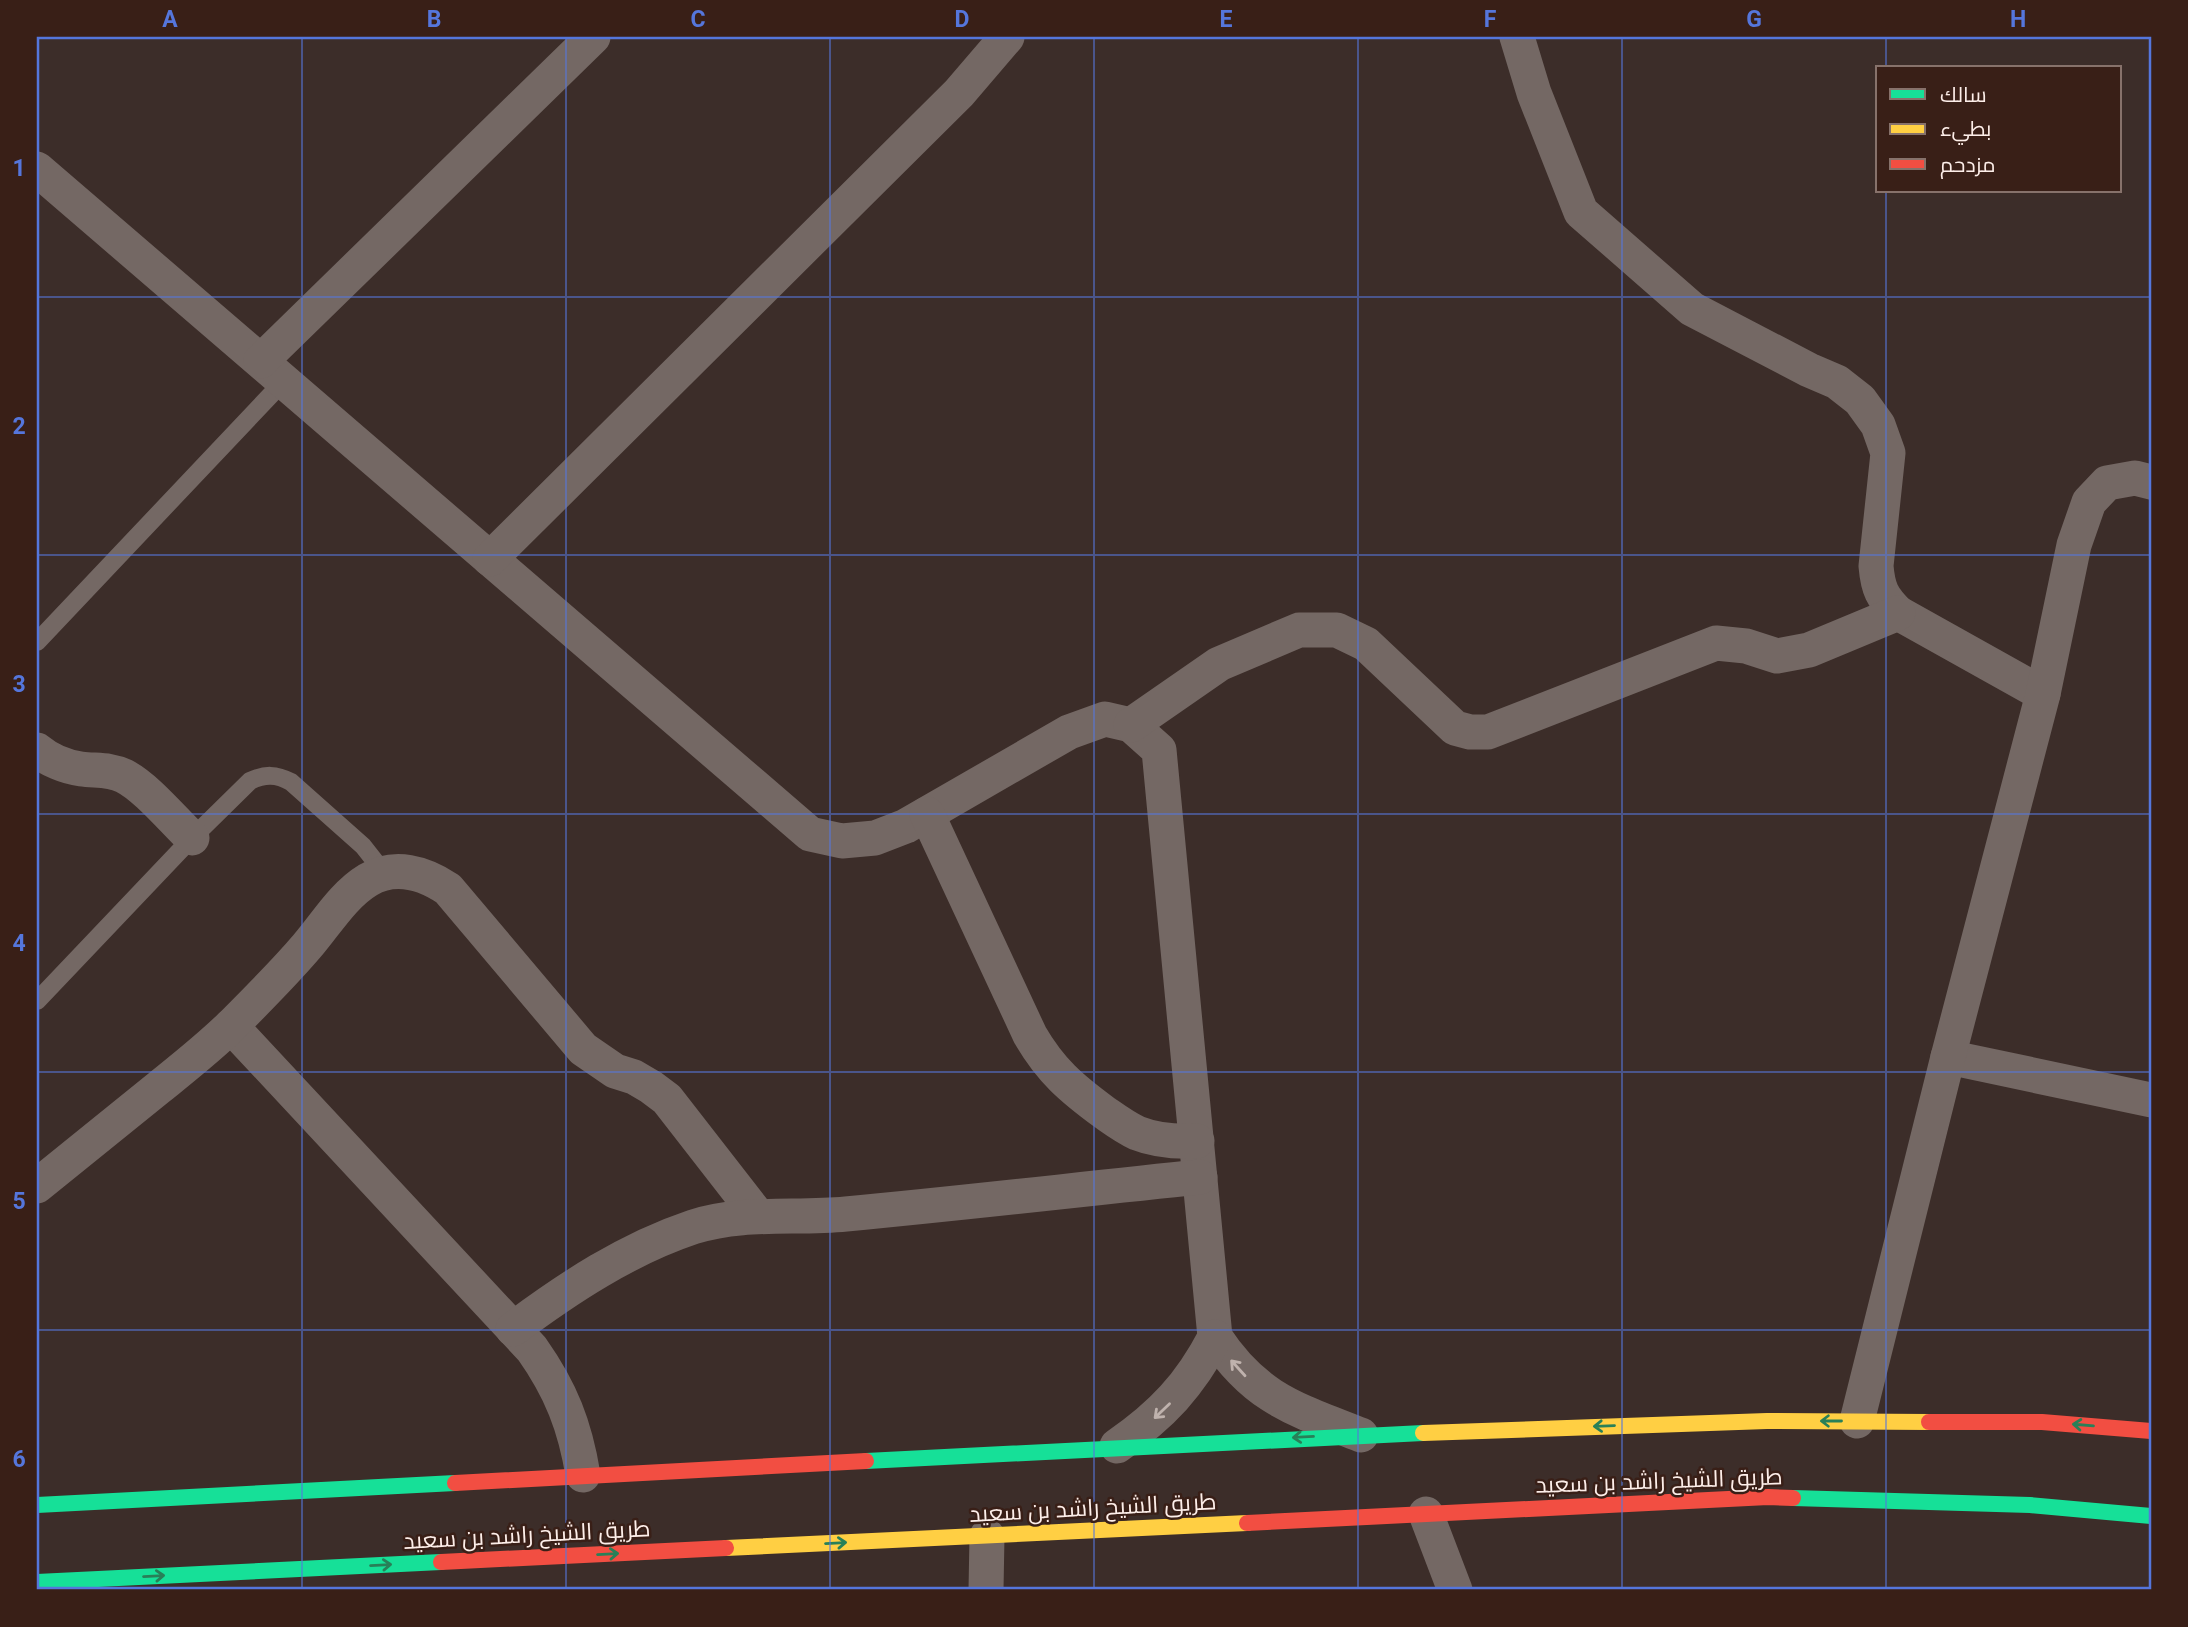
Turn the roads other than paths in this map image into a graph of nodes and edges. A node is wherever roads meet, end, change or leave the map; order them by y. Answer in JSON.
{"nodes":[{"id":1,"x":593,"y":37,"type":"edge"},
{"id":2,"x":1007,"y":37,"type":"edge"},
{"id":3,"x":1517,"y":37,"type":"edge"},
{"id":4,"x":37,"y":169,"type":"edge"},
{"id":5,"x":272,"y":371,"type":"junction"},
{"id":6,"x":2151,"y":481,"type":"edge"},
{"id":7,"x":490,"y":559,"type":"junction"},
{"id":8,"x":1898,"y":613,"type":"junction"},
{"id":9,"x":37,"y":642,"type":"edge"},
{"id":10,"x":2043,"y":695,"type":"junction"},
{"id":11,"x":1131,"y":725,"type":"junction"},
{"id":12,"x":37,"y":750,"type":"edge"},
{"id":13,"x":927,"y":814,"type":"junction"},
{"id":14,"x":192,"y":838,"type":"junction"},
{"id":15,"x":385,"y":874,"type":"junction"},
{"id":16,"x":37,"y":1001,"type":"edge"},
{"id":17,"x":231,"y":1026,"type":"junction"},
{"id":18,"x":1948,"y":1057,"type":"junction"},
{"id":19,"x":2151,"y":1100,"type":"edge"},
{"id":20,"x":1197,"y":1140,"type":"junction"},
{"id":21,"x":1200,"y":1177,"type":"junction"},
{"id":22,"x":37,"y":1186,"type":"edge"},
{"id":23,"x":758,"y":1216,"type":"junction"},
{"id":24,"x":513,"y":1329,"type":"junction"},
{"id":25,"x":1215,"y":1337,"type":"junction"},
{"id":26,"x":1857,"y":1421,"type":"junction"},
{"id":27,"x":2151,"y":1431,"type":"edge"},
{"id":28,"x":1362,"y":1434,"type":"junction"},
{"id":29,"x":1117,"y":1446,"type":"junction"},
{"id":30,"x":583,"y":1475,"type":"junction"},
{"id":31,"x":37,"y":1505,"type":"edge"},
{"id":32,"x":1426,"y":1514,"type":"junction"},
{"id":33,"x":2151,"y":1516,"type":"edge"},
{"id":34,"x":987,"y":1536,"type":"junction"},
{"id":35,"x":37,"y":1582,"type":"edge"},
{"id":36,"x":986,"y":1590,"type":"edge"},
{"id":37,"x":1455,"y":1590,"type":"edge"}],
"edges":[{"from":1,"to":5,"type":"street"},
{"from":2,"to":7,"type":"street"},
{"from":3,"to":8,"type":"street"},
{"from":4,"to":5,"type":"street"},
{"from":5,"to":7,"type":"street"},
{"from":5,"to":9,"type":"lane"},
{"from":6,"to":10,"type":"street"},
{"from":7,"to":13,"type":"street"},
{"from":8,"to":10,"type":"street"},
{"from":8,"to":11,"type":"street"},
{"from":10,"to":18,"type":"street"},
{"from":11,"to":13,"type":"street"},
{"from":11,"to":20,"type":"street"},
{"from":12,"to":14,"type":"street"},
{"from":13,"to":20,"type":"street"},
{"from":14,"to":15,"type":"lane"},
{"from":14,"to":16,"type":"lane"},
{"from":15,"to":17,"type":"street"},
{"from":15,"to":23,"type":"street"},
{"from":17,"to":22,"type":"street"},
{"from":17,"to":24,"type":"street"},
{"from":18,"to":19,"type":"street"},
{"from":18,"to":26,"type":"street"},
{"from":20,"to":21,"type":"street"},
{"from":21,"to":23,"type":"street"},
{"from":21,"to":25,"type":"street"},
{"from":23,"to":24,"type":"street"},
{"from":24,"to":30,"type":"street"},
{"from":28,"to":25,"type":"street","one_way":true},
{"from":25,"to":29,"type":"street","one_way":true},
{"from":27,"to":26,"type":"main road","one_way":true},
{"from":26,"to":28,"type":"main road","one_way":true},
{"from":28,"to":29,"type":"main road","one_way":true},
{"from":29,"to":30,"type":"main road"},
{"from":30,"to":31,"type":"main road"},
{"from":32,"to":33,"type":"main road","name":"طريق الشيخ راشد بن سعيد"},
{"from":32,"to":34,"type":"main road","name":"طريق الشيخ راشد بن سعيد"},
{"from":32,"to":37,"type":"street"},
{"from":35,"to":34,"type":"main road","name":"طريق الشيخ راشد بن سعيد","one_way":true},
{"from":34,"to":36,"type":"street"}]}
